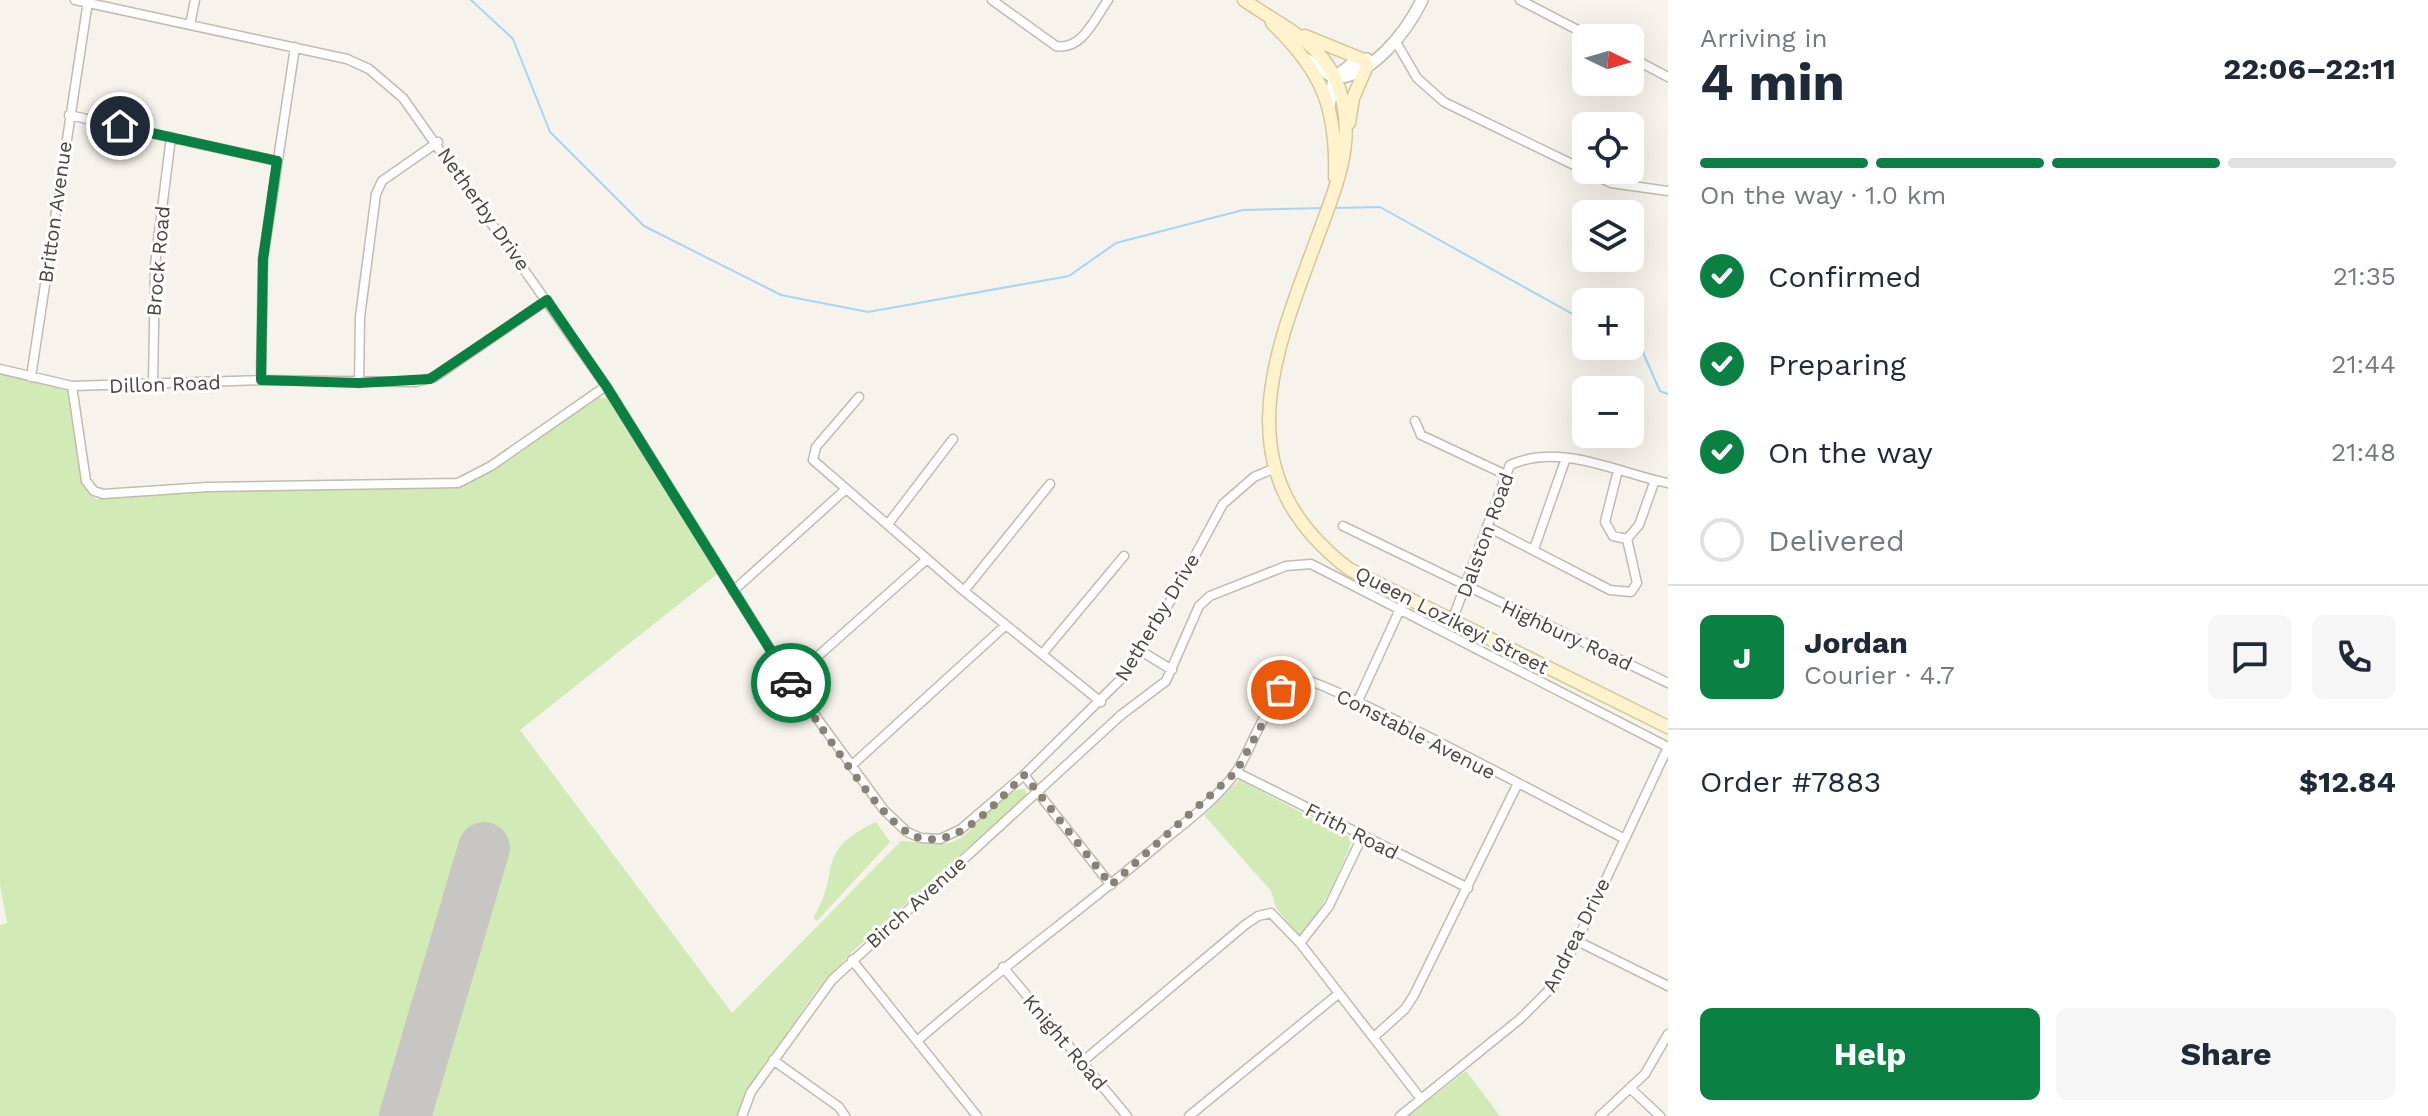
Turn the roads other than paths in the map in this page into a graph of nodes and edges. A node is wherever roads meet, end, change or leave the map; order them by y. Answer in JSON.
{"nodes":[{"id":1,"x":75,"y":0,"type":"edge"},
{"id":2,"x":195,"y":0,"type":"edge"},
{"id":3,"x":992,"y":0,"type":"edge"},
{"id":4,"x":1108,"y":0,"type":"edge"},
{"id":5,"x":1422,"y":0,"type":"edge"},
{"id":6,"x":1520,"y":0,"type":"edge"},
{"id":7,"x":88,"y":1,"type":"edge"},
{"id":8,"x":1254,"y":5,"type":"edge"},
{"id":9,"x":190,"y":25,"type":"junction"},
{"id":10,"x":1572,"y":27,"type":"edge"},
{"id":11,"x":1292,"y":29,"type":"junction"},
{"id":12,"x":1396,"y":42,"type":"junction"},
{"id":13,"x":295,"y":47,"type":"junction"},
{"id":14,"x":1308,"y":60,"type":"junction"},
{"id":15,"x":1368,"y":62,"type":"junction"},
{"id":16,"x":1644,"y":64,"type":"edge"},
{"id":17,"x":1668,"y":77,"type":"edge"},
{"id":18,"x":1334,"y":78,"type":"junction"},
{"id":19,"x":1329,"y":107,"type":"junction"},
{"id":20,"x":69,"y":115,"type":"junction"},
{"id":21,"x":171,"y":137,"type":"junction"},
{"id":22,"x":1347,"y":137,"type":"junction"},
{"id":23,"x":438,"y":142,"type":"junction"},
{"id":24,"x":277,"y":161,"type":"junction"},
{"id":25,"x":1668,"y":191,"type":"edge"},
{"id":26,"x":1334,"y":193,"type":"junction"},
{"id":27,"x":547,"y":300,"type":"junction"},
{"id":28,"x":0,"y":369,"type":"edge"},
{"id":29,"x":31,"y":377,"type":"junction"},
{"id":30,"x":261,"y":380,"type":"junction"},
{"id":31,"x":359,"y":383,"type":"junction"},
{"id":32,"x":153,"y":385,"type":"junction"},
{"id":33,"x":72,"y":386,"type":"junction"},
{"id":34,"x":606,"y":386,"type":"junction"},
{"id":35,"x":859,"y":397,"type":"dead end"},
{"id":36,"x":1415,"y":421,"type":"dead end"},
{"id":37,"x":953,"y":439,"type":"dead end"},
{"id":38,"x":1566,"y":458,"type":"junction"},
{"id":39,"x":1275,"y":468,"type":"junction"},
{"id":40,"x":1618,"y":470,"type":"junction"},
{"id":41,"x":1504,"y":474,"type":"junction"},
{"id":42,"x":1655,"y":480,"type":"junction"},
{"id":43,"x":1668,"y":483,"type":"edge"},
{"id":44,"x":1050,"y":484,"type":"dead end"},
{"id":45,"x":846,"y":489,"type":"junction"},
{"id":46,"x":888,"y":524,"type":"junction"},
{"id":47,"x":1343,"y":526,"type":"dead end"},
{"id":48,"x":1488,"y":527,"type":"junction"},
{"id":49,"x":1627,"y":539,"type":"junction"},
{"id":50,"x":1534,"y":549,"type":"junction"},
{"id":51,"x":1124,"y":556,"type":"dead end"},
{"id":52,"x":927,"y":559,"type":"junction"},
{"id":53,"x":1467,"y":587,"type":"junction"},
{"id":54,"x":733,"y":591,"type":"junction"},
{"id":55,"x":964,"y":591,"type":"junction"},
{"id":56,"x":1402,"y":605,"type":"junction"},
{"id":57,"x":1452,"y":621,"type":"junction"},
{"id":58,"x":1006,"y":625,"type":"junction"},
{"id":59,"x":1141,"y":651,"type":"junction"},
{"id":60,"x":1043,"y":653,"type":"junction"},
{"id":61,"x":1172,"y":670,"type":"junction"},
{"id":62,"x":790,"y":681,"type":"junction"},
{"id":63,"x":1668,"y":683,"type":"edge"},
{"id":64,"x":1101,"y":702,"type":"junction"},
{"id":65,"x":1357,"y":703,"type":"junction"},
{"id":66,"x":1668,"y":727,"type":"edge"},
{"id":67,"x":1668,"y":747,"type":"edge"},
{"id":68,"x":851,"y":766,"type":"junction"},
{"id":69,"x":1236,"y":772,"type":"junction"},
{"id":70,"x":1024,"y":775,"type":"junction"},
{"id":71,"x":1517,"y":785,"type":"junction"},
{"id":72,"x":1037,"y":792,"type":"junction"},
{"id":73,"x":1362,"y":837,"type":"junction"},
{"id":74,"x":1623,"y":838,"type":"junction"},
{"id":75,"x":1111,"y":885,"type":"junction"},
{"id":76,"x":1468,"y":888,"type":"junction"},
{"id":77,"x":1577,"y":941,"type":"junction"},
{"id":78,"x":1300,"y":943,"type":"junction"},
{"id":79,"x":852,"y":960,"type":"junction"},
{"id":80,"x":1003,"y":967,"type":"junction"},
{"id":81,"x":1668,"y":986,"type":"edge"},
{"id":82,"x":1337,"y":995,"type":"junction"},
{"id":83,"x":1668,"y":1034,"type":"edge"},
{"id":84,"x":1374,"y":1037,"type":"junction"},
{"id":85,"x":917,"y":1041,"type":"junction"},
{"id":86,"x":773,"y":1060,"type":"junction"},
{"id":87,"x":1082,"y":1062,"type":"junction"},
{"id":88,"x":1632,"y":1090,"type":"junction"},
{"id":89,"x":1421,"y":1099,"type":"junction"},
{"id":90,"x":742,"y":1116,"type":"edge"},
{"id":91,"x":845,"y":1116,"type":"edge"},
{"id":92,"x":977,"y":1116,"type":"edge"},
{"id":93,"x":1127,"y":1116,"type":"edge"},
{"id":94,"x":1189,"y":1116,"type":"edge"},
{"id":95,"x":1400,"y":1116,"type":"edge"},
{"id":96,"x":1600,"y":1116,"type":"edge"},
{"id":97,"x":1660,"y":1116,"type":"edge"}],
"edges":[{"from":1,"to":7,"type":"street","name":"Netherby Drive"},
{"from":2,"to":9,"type":"street"},
{"from":3,"to":4,"type":"street"},
{"from":5,"to":12,"type":"street"},
{"from":6,"to":10,"type":"street"},
{"from":7,"to":9,"type":"street","name":"Netherby Drive"},
{"from":7,"to":20,"type":"street","name":"Britton Avenue"},
{"from":8,"to":11,"type":"main road","name":"Queen Lozikeyi Street"},
{"from":8,"to":14,"type":"main road","name":"Queen Lozikeyi Street"},
{"from":9,"to":13,"type":"street","name":"Netherby Drive"},
{"from":11,"to":15,"type":"main road"},
{"from":11,"to":18,"type":"main road","name":"Queen Lozikeyi Street"},
{"from":12,"to":15,"type":"street"},
{"from":12,"to":25,"type":"street"},
{"from":13,"to":23,"type":"street","name":"Netherby Drive"},
{"from":13,"to":24,"type":"street"},
{"from":14,"to":18,"type":"street"},
{"from":14,"to":19,"type":"main road","name":"Queen Lozikeyi Street"},
{"from":15,"to":18,"type":"street"},
{"from":15,"to":22,"type":"main road"},
{"from":16,"to":17,"type":"street"},
{"from":18,"to":19,"type":"street"},
{"from":18,"to":22,"type":"main road","name":"Queen Lozikeyi Street"},
{"from":19,"to":26,"type":"main road","name":"Queen Lozikeyi Street"},
{"from":20,"to":21,"type":"street"},
{"from":20,"to":29,"type":"street","name":"Britton Avenue"},
{"from":21,"to":24,"type":"street"},
{"from":21,"to":32,"type":"street","name":"Brock Road"},
{"from":22,"to":26,"type":"main road","name":"Queen Lozikeyi Street"},
{"from":23,"to":27,"type":"street","name":"Netherby Drive"},
{"from":23,"to":31,"type":"street"},
{"from":24,"to":30,"type":"street"},
{"from":26,"to":39,"type":"main road","name":"Queen Lozikeyi Street"},
{"from":27,"to":31,"type":"street","name":"Dillon Road"},
{"from":27,"to":34,"type":"street","name":"Netherby Drive"},
{"from":28,"to":29,"type":"street","name":"Dillon Road"},
{"from":29,"to":33,"type":"street","name":"Dillon Road"},
{"from":30,"to":31,"type":"street","name":"Dillon Road"},
{"from":30,"to":32,"type":"street","name":"Dillon Road"},
{"from":32,"to":33,"type":"street","name":"Dillon Road"},
{"from":33,"to":34,"type":"street"},
{"from":34,"to":54,"type":"street","name":"Netherby Drive"},
{"from":35,"to":45,"type":"street"},
{"from":36,"to":41,"type":"street"},
{"from":37,"to":46,"type":"street"},
{"from":38,"to":40,"type":"street","name":"Dalston Road"},
{"from":38,"to":41,"type":"street","name":"Dalston Road"},
{"from":38,"to":50,"type":"street"},
{"from":39,"to":56,"type":"main road","name":"Queen Lozikeyi Street"},
{"from":39,"to":59,"type":"street","name":"Netherby Drive"},
{"from":40,"to":42,"type":"street","name":"Dalston Road"},
{"from":40,"to":49,"type":"street"},
{"from":41,"to":48,"type":"street","name":"Dalston Road"},
{"from":42,"to":43,"type":"street","name":"Dalston Road"},
{"from":42,"to":49,"type":"street"},
{"from":44,"to":55,"type":"street"},
{"from":45,"to":46,"type":"street"},
{"from":45,"to":54,"type":"street"},
{"from":46,"to":52,"type":"street"},
{"from":47,"to":53,"type":"street","name":"Highbury Road"},
{"from":48,"to":50,"type":"street"},
{"from":48,"to":53,"type":"street","name":"Dalston Road"},
{"from":49,"to":50,"type":"street"},
{"from":51,"to":60,"type":"street"},
{"from":52,"to":55,"type":"street"},
{"from":52,"to":62,"type":"street"},
{"from":53,"to":57,"type":"street","name":"Dalston Road"},
{"from":53,"to":63,"type":"street","name":"Highbury Road"},
{"from":54,"to":62,"type":"street","name":"Netherby Drive"},
{"from":55,"to":58,"type":"street"},
{"from":56,"to":57,"type":"main road","name":"Queen Lozikeyi Street"},
{"from":56,"to":61,"type":"street"},
{"from":56,"to":65,"type":"street"},
{"from":56,"to":67,"type":"street"},
{"from":57,"to":66,"type":"main road","name":"Queen Lozikeyi Street"},
{"from":58,"to":60,"type":"street"},
{"from":58,"to":68,"type":"street"},
{"from":59,"to":61,"type":"street"},
{"from":59,"to":64,"type":"street","name":"Netherby Drive"},
{"from":60,"to":64,"type":"street"},
{"from":61,"to":72,"type":"street","name":"Birch Avenue"},
{"from":62,"to":68,"type":"street","name":"Netherby Drive"},
{"from":64,"to":70,"type":"street","name":"Netherby Drive"},
{"from":65,"to":69,"type":"street","name":"Constable Avenue"},
{"from":65,"to":71,"type":"street","name":"Constable Avenue"},
{"from":67,"to":74,"type":"street","name":"Andrea Drive"},
{"from":68,"to":70,"type":"street","name":"Netherby Drive"},
{"from":69,"to":73,"type":"street","name":"Frith Road"},
{"from":69,"to":75,"type":"street","name":"Constable Avenue"},
{"from":70,"to":72,"type":"street"},
{"from":71,"to":74,"type":"street","name":"Constable Avenue"},
{"from":71,"to":76,"type":"street"},
{"from":72,"to":75,"type":"street"},
{"from":72,"to":79,"type":"street","name":"Birch Avenue"},
{"from":73,"to":76,"type":"street","name":"Frith Road"},
{"from":73,"to":78,"type":"street"},
{"from":74,"to":77,"type":"street","name":"Andrea Drive"},
{"from":75,"to":80,"type":"street","name":"Constable Avenue"},
{"from":76,"to":84,"type":"street"},
{"from":77,"to":81,"type":"street"},
{"from":77,"to":89,"type":"street","name":"Andrea Drive"},
{"from":78,"to":82,"type":"street"},
{"from":78,"to":87,"type":"street"},
{"from":79,"to":85,"type":"street"},
{"from":79,"to":86,"type":"street","name":"Birch Avenue"},
{"from":80,"to":85,"type":"street","name":"Constable Avenue"},
{"from":80,"to":87,"type":"street","name":"Knight Road"},
{"from":82,"to":84,"type":"street"},
{"from":82,"to":94,"type":"street"},
{"from":83,"to":88,"type":"street"},
{"from":84,"to":89,"type":"street"},
{"from":85,"to":92,"type":"street"},
{"from":86,"to":90,"type":"street","name":"Birch Avenue"},
{"from":86,"to":91,"type":"street"},
{"from":87,"to":93,"type":"street","name":"Knight Road"},
{"from":88,"to":96,"type":"street"},
{"from":88,"to":97,"type":"street"},
{"from":89,"to":95,"type":"street","name":"Andrea Drive"}]}
